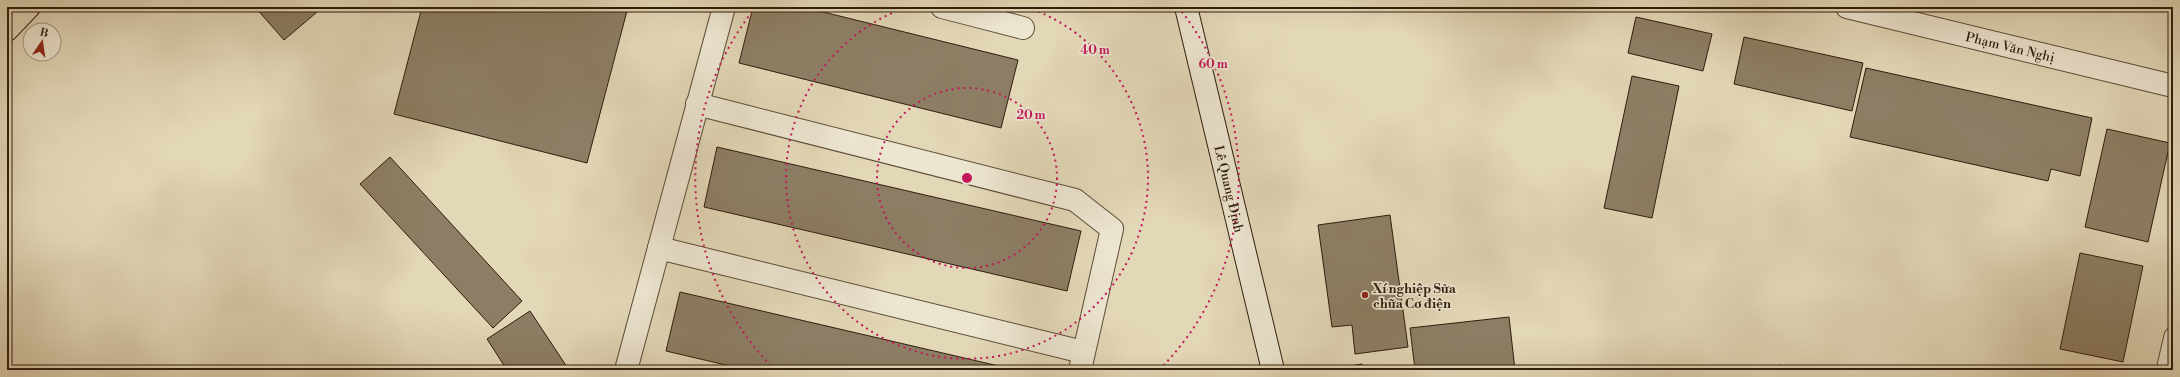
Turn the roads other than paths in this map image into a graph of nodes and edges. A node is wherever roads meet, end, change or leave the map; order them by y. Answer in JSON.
{"nodes":[{"id":1,"x":29,"y":7,"type":"edge"},
{"id":2,"x":724,"y":7,"type":"edge"},
{"id":3,"x":942,"y":7,"type":"edge"},
{"id":4,"x":1186,"y":7,"type":"edge"},
{"id":5,"x":1847,"y":7,"type":"edge"},
{"id":6,"x":1023,"y":28,"type":"dead end"},
{"id":7,"x":7,"y":30,"type":"edge"},
{"id":8,"x":2173,"y":86,"type":"edge"},
{"id":9,"x":697,"y":104,"type":"junction"},
{"id":10,"x":659,"y":248,"type":"junction"},
{"id":11,"x":2173,"y":336,"type":"edge"},
{"id":12,"x":1082,"y":361,"type":"edge"},
{"id":13,"x":626,"y":370,"type":"edge"},
{"id":14,"x":1273,"y":370,"type":"edge"},
{"id":15,"x":2165,"y":370,"type":"edge"}],
"edges":[{"from":1,"to":7,"type":"main road"},
{"from":2,"to":9,"type":"street"},
{"from":3,"to":6,"type":"street"},
{"from":4,"to":14,"type":"street","name":"Lê Quang Định"},
{"from":5,"to":8,"type":"street","name":"Phạm Văn Nghị"},
{"from":9,"to":10,"type":"street"},
{"from":9,"to":12,"type":"street"},
{"from":10,"to":12,"type":"street"},
{"from":10,"to":13,"type":"street"},
{"from":11,"to":15,"type":"lane"}]}
